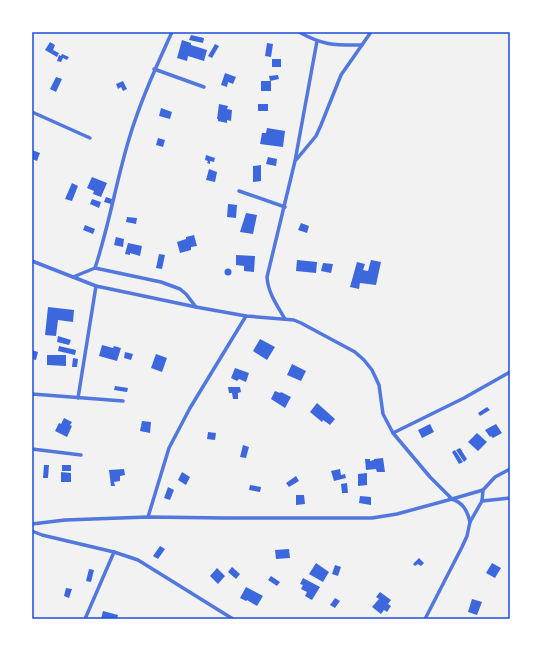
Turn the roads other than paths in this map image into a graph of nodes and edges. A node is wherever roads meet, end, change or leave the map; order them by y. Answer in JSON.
{"nodes":[{"id":1,"x":172,"y":32,"type":"edge"},
{"id":2,"x":299,"y":32,"type":"edge"},
{"id":3,"x":371,"y":32,"type":"edge"},
{"id":4,"x":317,"y":42,"type":"junction"},
{"id":5,"x":362,"y":45,"type":"junction"},
{"id":6,"x":154,"y":69,"type":"junction"},
{"id":7,"x":204,"y":87,"type":"dead end"},
{"id":8,"x":32,"y":112,"type":"edge"},
{"id":9,"x":90,"y":138,"type":"dead end"},
{"id":10,"x":295,"y":161,"type":"junction"},
{"id":11,"x":239,"y":191,"type":"dead end"},
{"id":12,"x":285,"y":207,"type":"junction"},
{"id":13,"x":32,"y":261,"type":"edge"},
{"id":14,"x":95,"y":268,"type":"junction"},
{"id":15,"x":73,"y":277,"type":"junction"},
{"id":16,"x":96,"y":286,"type":"junction"},
{"id":17,"x":196,"y":307,"type":"junction"},
{"id":18,"x":246,"y":316,"type":"junction"},
{"id":19,"x":284,"y":319,"type":"junction"},
{"id":20,"x":510,"y":372,"type":"edge"},
{"id":21,"x":32,"y":394,"type":"edge"},
{"id":22,"x":78,"y":398,"type":"junction"},
{"id":23,"x":123,"y":401,"type":"dead end"},
{"id":24,"x":393,"y":433,"type":"junction"},
{"id":25,"x":32,"y":449,"type":"edge"},
{"id":26,"x":81,"y":455,"type":"dead end"},
{"id":27,"x":510,"y":469,"type":"edge"},
{"id":28,"x":483,"y":490,"type":"junction"},
{"id":29,"x":510,"y":498,"type":"edge"},
{"id":30,"x":452,"y":499,"type":"junction"},
{"id":31,"x":482,"y":501,"type":"junction"},
{"id":32,"x":148,"y":517,"type":"junction"},
{"id":33,"x":470,"y":522,"type":"junction"},
{"id":34,"x":32,"y":524,"type":"edge"},
{"id":35,"x":32,"y":531,"type":"edge"},
{"id":36,"x":114,"y":552,"type":"junction"},
{"id":37,"x":85,"y":619,"type":"edge"},
{"id":38,"x":233,"y":619,"type":"edge"},
{"id":39,"x":425,"y":619,"type":"edge"}],
"edges":[{"from":1,"to":6,"type":"street"},
{"from":2,"to":4,"type":"street"},
{"from":3,"to":5,"type":"street"},
{"from":4,"to":5,"type":"street"},
{"from":4,"to":10,"type":"street"},
{"from":5,"to":10,"type":"street"},
{"from":6,"to":7,"type":"street"},
{"from":6,"to":14,"type":"street"},
{"from":8,"to":9,"type":"street"},
{"from":10,"to":12,"type":"street"},
{"from":11,"to":12,"type":"street"},
{"from":12,"to":19,"type":"street"},
{"from":13,"to":15,"type":"street"},
{"from":14,"to":15,"type":"street"},
{"from":14,"to":17,"type":"street"},
{"from":15,"to":16,"type":"street"},
{"from":16,"to":17,"type":"street"},
{"from":16,"to":22,"type":"street"},
{"from":17,"to":18,"type":"street"},
{"from":18,"to":19,"type":"street"},
{"from":18,"to":32,"type":"street"},
{"from":19,"to":24,"type":"street"},
{"from":20,"to":24,"type":"street"},
{"from":21,"to":22,"type":"street"},
{"from":22,"to":23,"type":"street"},
{"from":24,"to":30,"type":"street"},
{"from":25,"to":26,"type":"street"},
{"from":27,"to":28,"type":"street"},
{"from":28,"to":30,"type":"street"},
{"from":28,"to":31,"type":"street"},
{"from":29,"to":31,"type":"street"},
{"from":30,"to":32,"type":"street"},
{"from":30,"to":33,"type":"street"},
{"from":31,"to":33,"type":"street"},
{"from":32,"to":34,"type":"street"},
{"from":33,"to":39,"type":"street"},
{"from":35,"to":36,"type":"street"},
{"from":36,"to":37,"type":"street"},
{"from":36,"to":38,"type":"street"}]}
